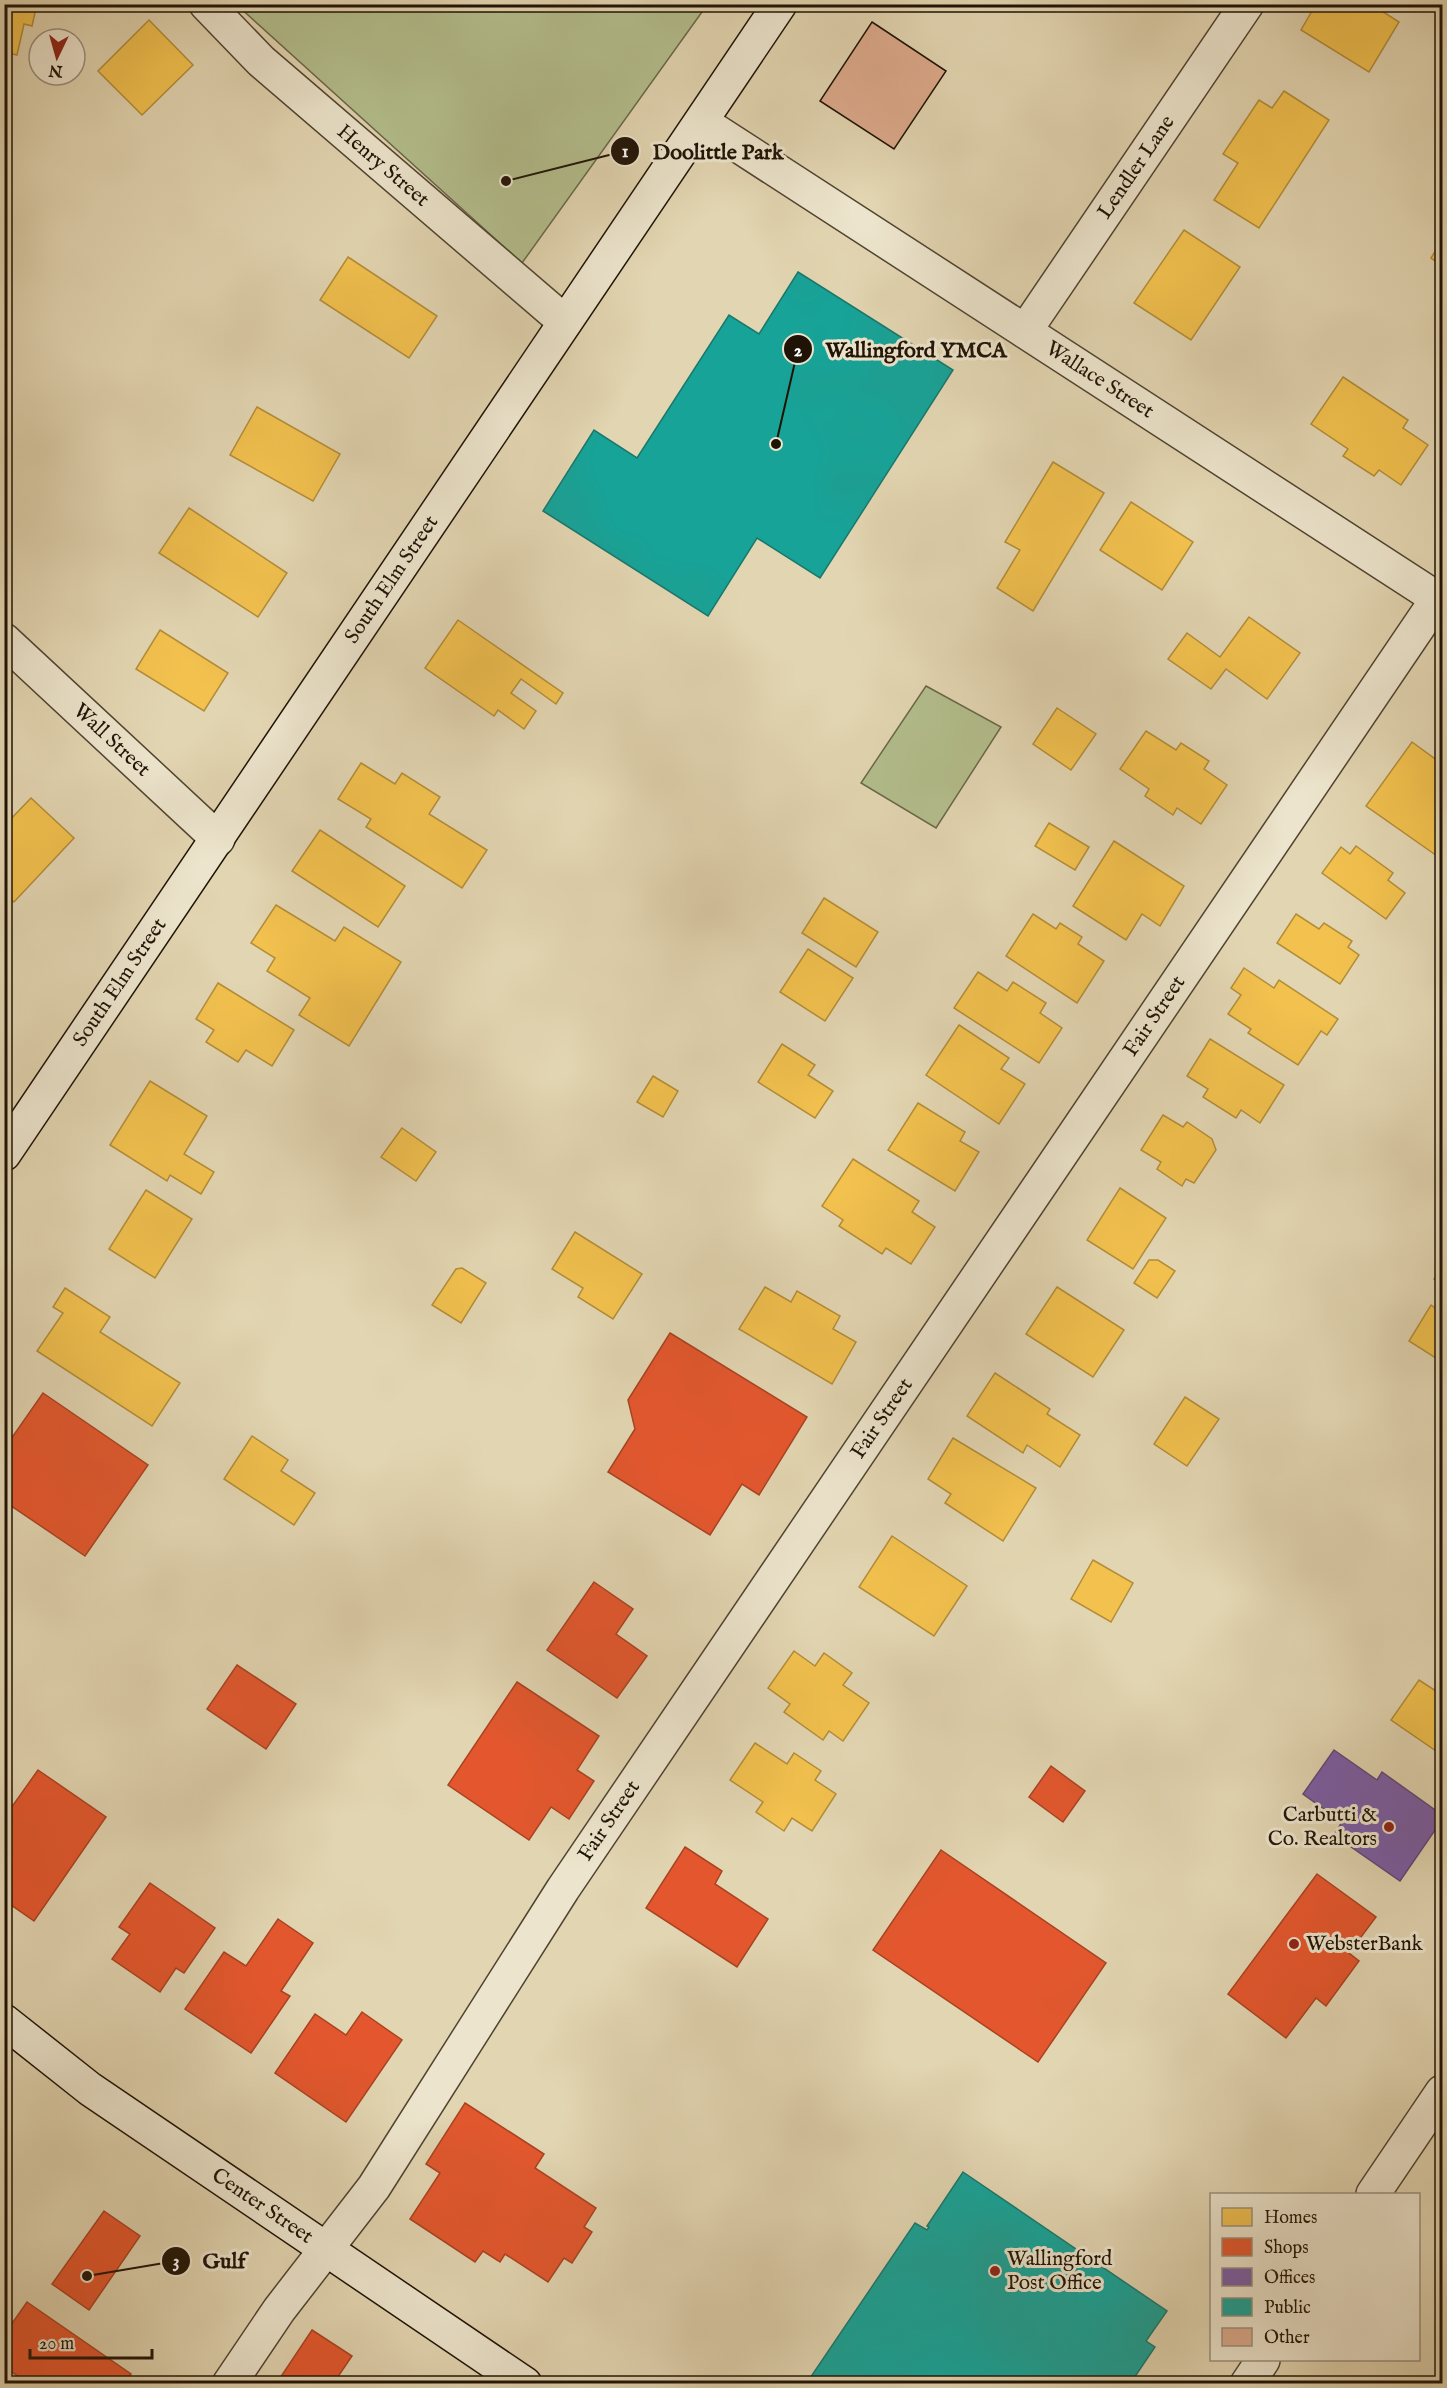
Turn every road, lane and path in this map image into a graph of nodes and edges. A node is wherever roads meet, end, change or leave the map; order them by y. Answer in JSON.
{"nodes":[{"id":1,"x":206,"y":4,"type":"edge"},
{"id":2,"x":780,"y":4,"type":"edge"},
{"id":3,"x":1247,"y":4,"type":"edge"},
{"id":4,"x":702,"y":122,"type":"junction"},
{"id":5,"x":566,"y":322,"type":"junction"},
{"id":6,"x":1025,"y":331,"type":"junction"},
{"id":7,"x":1440,"y":595,"type":"edge"},
{"id":8,"x":4,"y":640,"type":"edge"},
{"id":9,"x":218,"y":839,"type":"junction"},
{"id":10,"x":4,"y":1154,"type":"edge"},
{"id":11,"x":4,"y":2021,"type":"edge"},
{"id":12,"x":1443,"y":2092,"type":"edge"},
{"id":13,"x":1374,"y":2193,"type":"edge"},
{"id":14,"x":327,"y":2249,"type":"junction"},
{"id":15,"x":1262,"y":2361,"type":"edge"},
{"id":16,"x":230,"y":2384,"type":"edge"},
{"id":17,"x":525,"y":2384,"type":"edge"},
{"id":18,"x":1247,"y":2384,"type":"edge"}],
"edges":[{"from":1,"to":5,"type":"street","name":"Henry Street"},
{"from":2,"to":4,"type":"street","name":"South Elm Street"},
{"from":3,"to":6,"type":"street","name":"Lendler Lane"},
{"from":4,"to":5,"type":"street","name":"South Elm Street"},
{"from":4,"to":6,"type":"street","name":"Wallace Street"},
{"from":5,"to":9,"type":"street","name":"South Elm Street"},
{"from":6,"to":7,"type":"street","name":"Wallace Street"},
{"from":7,"to":14,"type":"street","name":"Fair Street"},
{"from":8,"to":9,"type":"street","name":"Wall Street"},
{"from":9,"to":10,"type":"street","name":"South Elm Street"},
{"from":11,"to":14,"type":"street","name":"Center Street"},
{"from":12,"to":13,"type":"street"},
{"from":14,"to":16,"type":"street","name":"Fair Street"},
{"from":14,"to":17,"type":"street","name":"Center Street"},
{"from":15,"to":18,"type":"street"}]}
